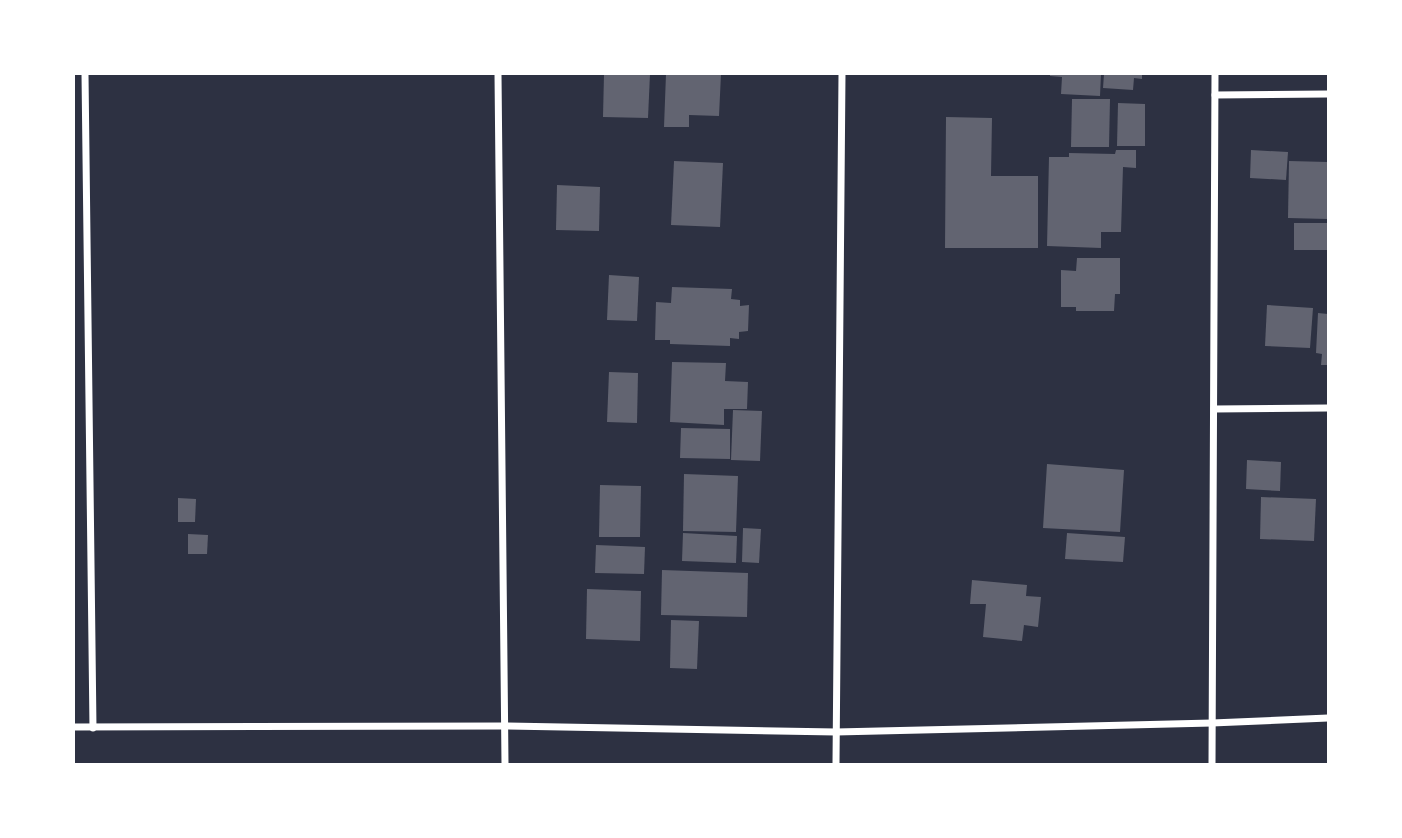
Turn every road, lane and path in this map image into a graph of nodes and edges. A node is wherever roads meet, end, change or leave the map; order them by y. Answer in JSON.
{"nodes":[{"id":1,"x":85,"y":74,"type":"edge"},
{"id":2,"x":498,"y":74,"type":"edge"},
{"id":3,"x":842,"y":74,"type":"edge"},
{"id":4,"x":1215,"y":74,"type":"edge"},
{"id":5,"x":1328,"y":94,"type":"edge"},
{"id":6,"x":1215,"y":95,"type":"junction"},
{"id":7,"x":1328,"y":408,"type":"edge"},
{"id":8,"x":1214,"y":409,"type":"junction"},
{"id":9,"x":1328,"y":718,"type":"edge"},
{"id":10,"x":1212,"y":723,"type":"junction"},
{"id":11,"x":506,"y":726,"type":"junction"},
{"id":12,"x":74,"y":727,"type":"edge"},
{"id":13,"x":93,"y":728,"type":"junction"},
{"id":14,"x":836,"y":732,"type":"junction"},
{"id":15,"x":505,"y":765,"type":"edge"},
{"id":16,"x":836,"y":765,"type":"edge"},
{"id":17,"x":1212,"y":765,"type":"edge"}],
"edges":[{"from":1,"to":13,"type":"street"},
{"from":2,"to":11,"type":"street"},
{"from":3,"to":14,"type":"street"},
{"from":4,"to":6,"type":"street"},
{"from":5,"to":6,"type":"street"},
{"from":6,"to":8,"type":"street"},
{"from":7,"to":8,"type":"street"},
{"from":8,"to":10,"type":"street"},
{"from":9,"to":10,"type":"street"},
{"from":10,"to":14,"type":"street"},
{"from":10,"to":17,"type":"street"},
{"from":11,"to":13,"type":"street"},
{"from":11,"to":14,"type":"street"},
{"from":11,"to":15,"type":"street"},
{"from":12,"to":13,"type":"street"},
{"from":14,"to":16,"type":"street"}]}
